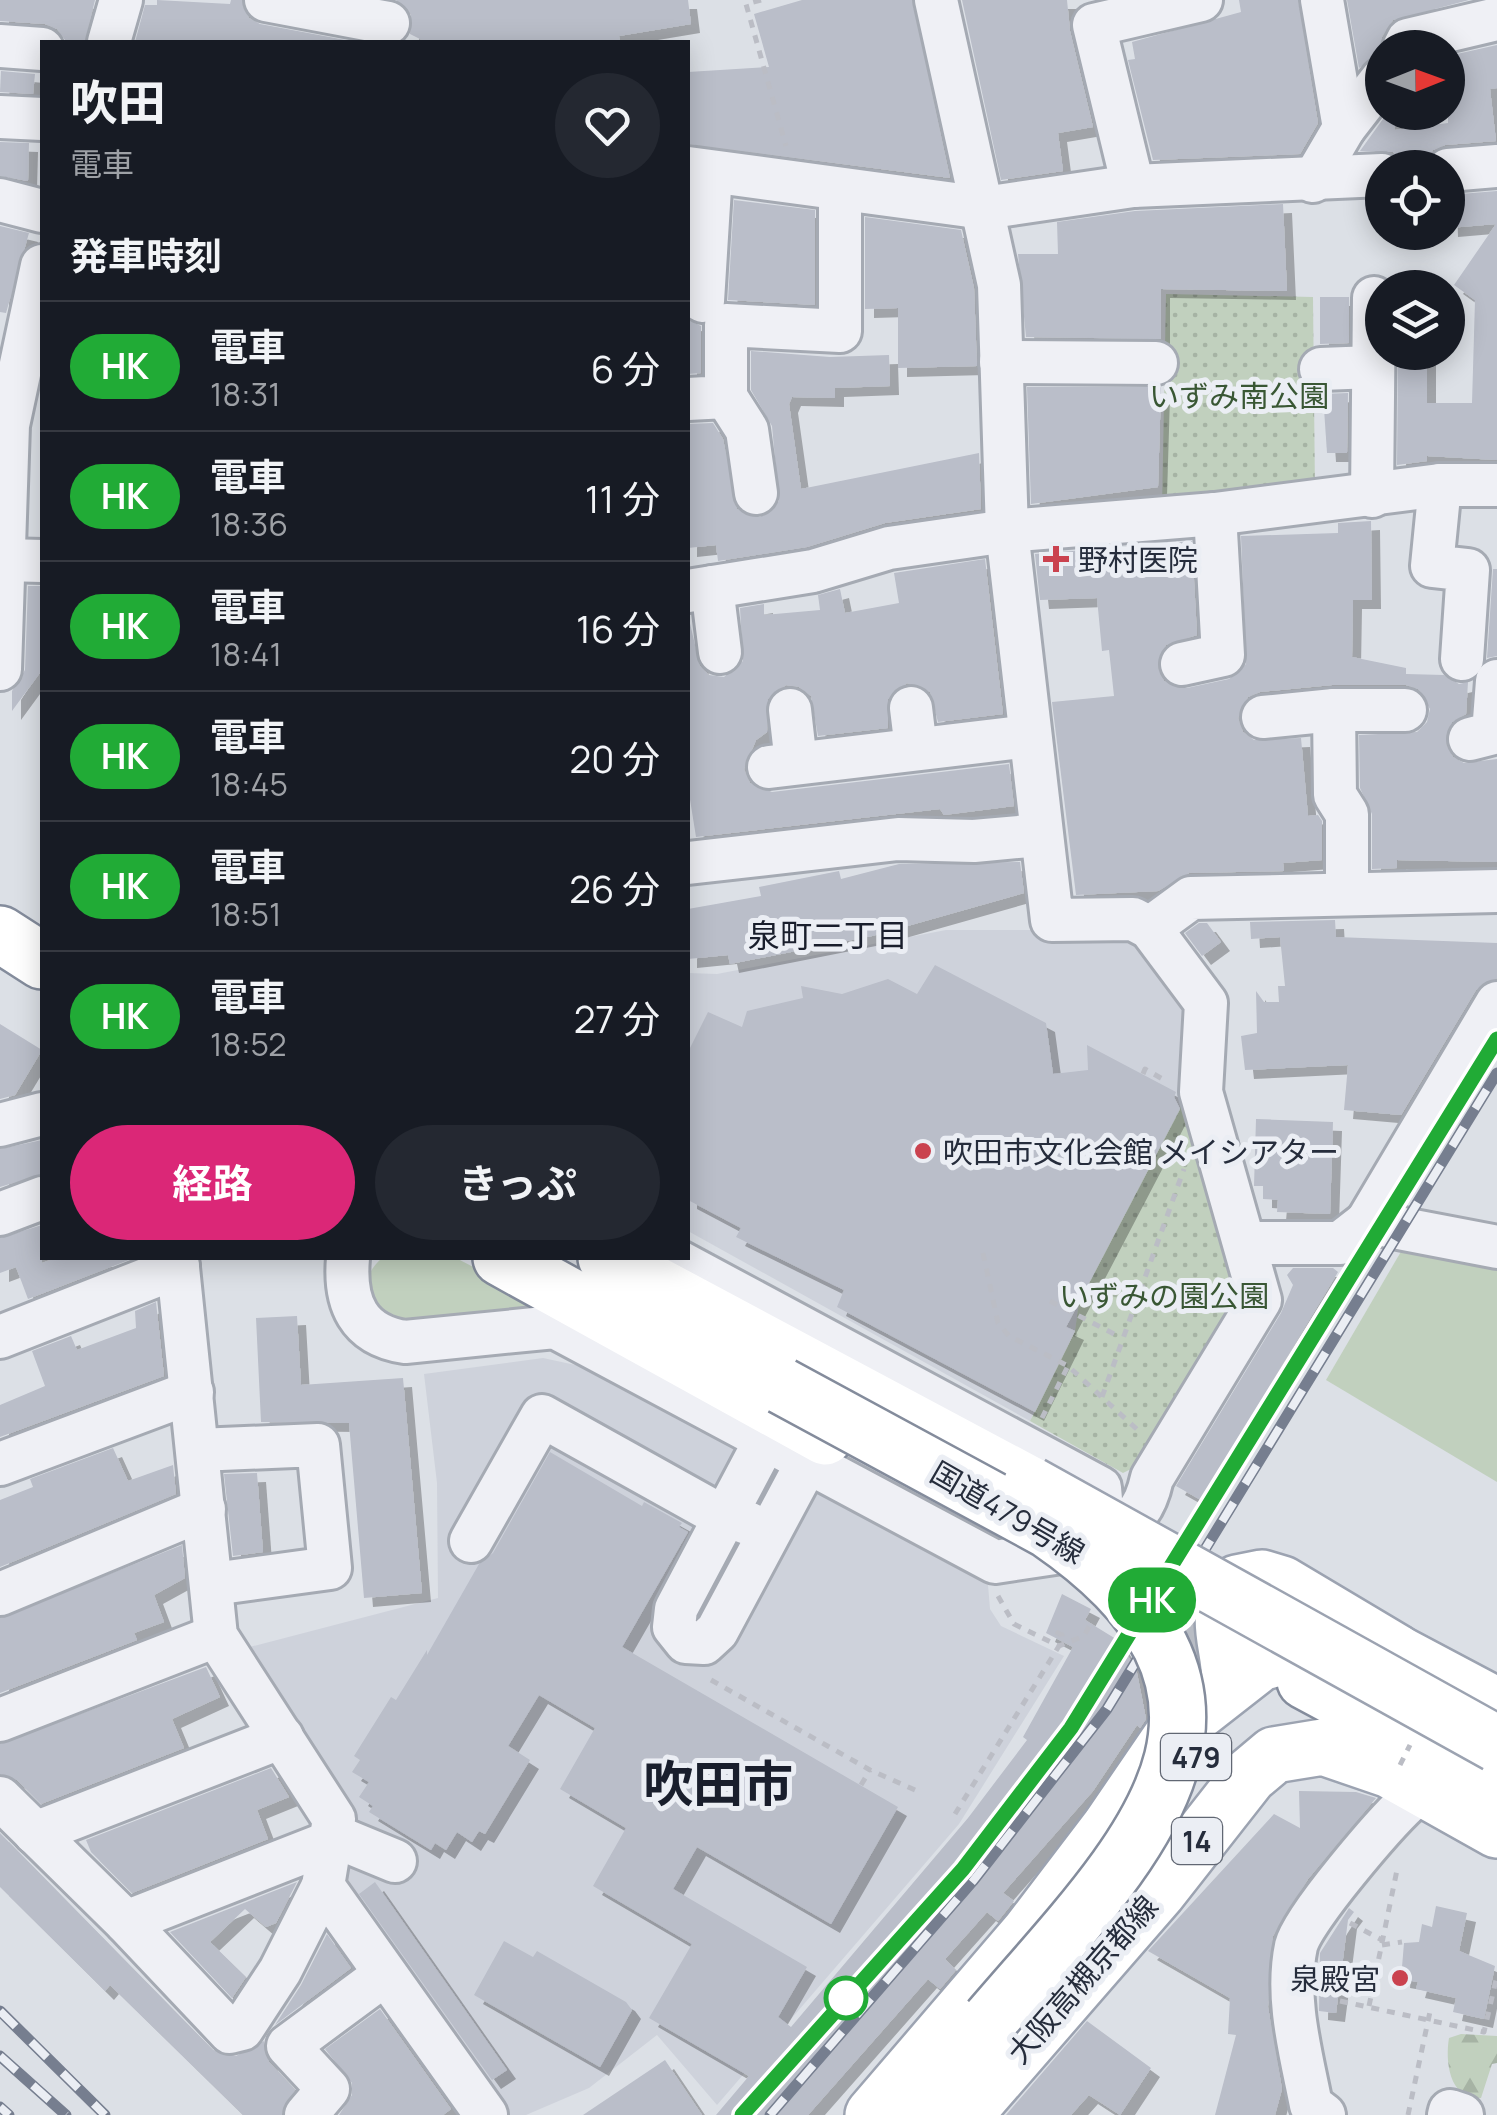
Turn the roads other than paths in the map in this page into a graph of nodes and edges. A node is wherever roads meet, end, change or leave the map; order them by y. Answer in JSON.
{"nodes":[{"id":1,"x":121,"y":0,"type":"edge"},
{"id":2,"x":266,"y":0,"type":"edge"},
{"id":3,"x":936,"y":0,"type":"edge"},
{"id":4,"x":1201,"y":0,"type":"edge"},
{"id":5,"x":1322,"y":0,"type":"edge"},
{"id":6,"x":1092,"y":12,"type":"edge"},
{"id":7,"x":1497,"y":19,"type":"edge"},
{"id":8,"x":388,"y":22,"type":"edge"},
{"id":9,"x":1450,"y":30,"type":"edge"},
{"id":10,"x":110,"y":40,"type":"edge"},
{"id":11,"x":0,"y":46,"type":"edge"},
{"id":12,"x":40,"y":49,"type":"edge"},
{"id":13,"x":1365,"y":101,"type":"edge"},
{"id":14,"x":0,"y":116,"type":"edge"},
{"id":15,"x":40,"y":119,"type":"edge"},
{"id":16,"x":1344,"y":128,"type":"junction"},
{"id":17,"x":1497,"y":166,"type":"edge"},
{"id":18,"x":1465,"y":169,"type":"edge"},
{"id":19,"x":699,"y":170,"type":"edge"},
{"id":20,"x":1365,"y":176,"type":"edge"},
{"id":21,"x":1313,"y":180,"type":"junction"},
{"id":22,"x":1133,"y":186,"type":"junction"},
{"id":23,"x":840,"y":192,"type":"junction"},
{"id":24,"x":0,"y":200,"type":"edge"},
{"id":25,"x":984,"y":208,"type":"junction"},
{"id":26,"x":40,"y":210,"type":"edge"},
{"id":27,"x":40,"y":282,"type":"edge"},
{"id":28,"x":703,"y":302,"type":"dead end"},
{"id":29,"x":36,"y":315,"type":"edge"},
{"id":30,"x":1001,"y":362,"type":"junction"},
{"id":31,"x":1156,"y":363,"type":"dead end"},
{"id":32,"x":1365,"y":367,"type":"edge"},
{"id":33,"x":1320,"y":369,"type":"dead end"},
{"id":34,"x":1373,"y":370,"type":"edge"},
{"id":35,"x":707,"y":398,"type":"edge"},
{"id":36,"x":25,"y":425,"type":"edge"},
{"id":37,"x":1440,"y":485,"type":"junction"},
{"id":38,"x":1497,"y":485,"type":"edge"},
{"id":39,"x":756,"y":493,"type":"dead end"},
{"id":40,"x":1372,"y":496,"type":"junction"},
{"id":41,"x":1215,"y":514,"type":"junction"},
{"id":42,"x":1007,"y":531,"type":"junction"},
{"id":43,"x":24,"y":561,"type":"edge"},
{"id":44,"x":700,"y":589,"type":"edge"},
{"id":45,"x":720,"y":652,"type":"dead end"},
{"id":46,"x":1182,"y":664,"type":"dead end"},
{"id":47,"x":0,"y":669,"type":"edge"},
{"id":48,"x":1488,"y":685,"type":"edge"},
{"id":49,"x":790,"y":710,"type":"dead end"},
{"id":50,"x":1334,"y":710,"type":"junction"},
{"id":51,"x":1405,"y":710,"type":"dead end"},
{"id":52,"x":1262,"y":717,"type":"dead end"},
{"id":53,"x":1030,"y":736,"type":"junction"},
{"id":54,"x":1470,"y":739,"type":"dead end"},
{"id":55,"x":1040,"y":835,"type":"junction"},
{"id":56,"x":690,"y":863,"type":"edge"},
{"id":57,"x":1348,"y":892,"type":"junction"},
{"id":58,"x":1497,"y":892,"type":"edge"},
{"id":59,"x":1150,"y":928,"type":"junction"},
{"id":60,"x":0,"y":934,"type":"edge"},
{"id":61,"x":40,"y":961,"type":"edge"},
{"id":62,"x":1497,"y":1003,"type":"edge"},
{"id":63,"x":40,"y":1115,"type":"edge"},
{"id":64,"x":0,"y":1125,"type":"edge"},
{"id":65,"x":40,"y":1199,"type":"edge"},
{"id":66,"x":0,"y":1214,"type":"edge"},
{"id":67,"x":1368,"y":1222,"type":"junction"},
{"id":68,"x":1245,"y":1244,"type":"junction"},
{"id":69,"x":1497,"y":1247,"type":"edge"},
{"id":70,"x":505,"y":1260,"type":"edge"},
{"id":71,"x":544,"y":1260,"type":"edge"},
{"id":72,"x":609,"y":1260,"type":"edge"},
{"id":73,"x":676,"y":1260,"type":"edge"},
{"id":74,"x":178,"y":1262,"type":"edge"},
{"id":75,"x":349,"y":1262,"type":"edge"},
{"id":76,"x":0,"y":1338,"type":"edge"},
{"id":77,"x":789,"y":1372,"type":"junction"},
{"id":78,"x":192,"y":1392,"type":"junction"},
{"id":79,"x":766,"y":1439,"type":"junction"},
{"id":80,"x":198,"y":1450,"type":"junction"},
{"id":81,"x":808,"y":1461,"type":"junction"},
{"id":82,"x":0,"y":1464,"type":"edge"},
{"id":83,"x":1152,"y":1478,"type":"junction"},
{"id":84,"x":1032,"y":1486,"type":"junction"},
{"id":85,"x":1100,"y":1488,"type":"junction"},
{"id":86,"x":204,"y":1510,"type":"junction"},
{"id":87,"x":727,"y":1515,"type":"junction"},
{"id":88,"x":780,"y":1538,"type":"junction"},
{"id":89,"x":1093,"y":1538,"type":"junction"},
{"id":90,"x":471,"y":1541,"type":"dead end"},
{"id":91,"x":1010,"y":1561,"type":"road end"},
{"id":92,"x":213,"y":1584,"type":"junction"},
{"id":93,"x":0,"y":1594,"type":"edge"},
{"id":94,"x":216,"y":1636,"type":"junction"},
{"id":95,"x":1397,"y":1653,"type":"junction"},
{"id":96,"x":1305,"y":1681,"type":"tunnel mouth"},
{"id":97,"x":1230,"y":1684,"type":"junction"},
{"id":98,"x":1493,"y":1703,"type":"edge"},
{"id":99,"x":0,"y":1720,"type":"edge"},
{"id":100,"x":282,"y":1737,"type":"junction"},
{"id":101,"x":1405,"y":1783,"type":"road end"},
{"id":102,"x":1497,"y":1784,"type":"edge"},
{"id":103,"x":0,"y":1798,"type":"edge"},
{"id":104,"x":1497,"y":1830,"type":"edge"},
{"id":105,"x":35,"y":1833,"type":"junction"},
{"id":106,"x":330,"y":1842,"type":"junction"},
{"id":107,"x":394,"y":1862,"type":"dead end"},
{"id":108,"x":323,"y":1886,"type":"junction"},
{"id":109,"x":126,"y":1922,"type":"junction"},
{"id":110,"x":384,"y":1975,"type":"junction"},
{"id":111,"x":988,"y":2017,"type":"junction"},
{"id":112,"x":306,"y":2115,"type":"edge"},
{"id":113,"x":486,"y":2115,"type":"edge"},
{"id":114,"x":873,"y":2115,"type":"edge"},
{"id":115,"x":906,"y":2115,"type":"edge"},
{"id":116,"x":927,"y":2115,"type":"edge"},
{"id":117,"x":964,"y":2115,"type":"edge"},
{"id":118,"x":1324,"y":2115,"type":"edge"},
{"id":119,"x":1448,"y":2115,"type":"edge"},
{"id":120,"x":1462,"y":2115,"type":"edge"}],
"edges":[{"from":1,"to":10,"type":"street"},
{"from":2,"to":8,"type":"street"},
{"from":3,"to":25,"type":"street"},
{"from":4,"to":6,"type":"street"},
{"from":5,"to":16,"type":"street"},
{"from":6,"to":22,"type":"street"},
{"from":7,"to":9,"type":"street"},
{"from":11,"to":12,"type":"street"},
{"from":13,"to":16,"type":"street"},
{"from":14,"to":15,"type":"street"},
{"from":16,"to":21,"type":"street"},
{"from":17,"to":18,"type":"street"},
{"from":19,"to":23,"type":"street"},
{"from":19,"to":28,"type":"street"},
{"from":20,"to":21,"type":"street"},
{"from":21,"to":22,"type":"street"},
{"from":22,"to":25,"type":"street"},
{"from":23,"to":25,"type":"street"},
{"from":23,"to":35,"type":"street"},
{"from":24,"to":26,"type":"street"},
{"from":25,"to":30,"type":"street"},
{"from":27,"to":29,"type":"street"},
{"from":29,"to":36,"type":"street"},
{"from":30,"to":31,"type":"street"},
{"from":30,"to":42,"type":"street"},
{"from":32,"to":33,"type":"street"},
{"from":34,"to":40,"type":"street"},
{"from":35,"to":39,"type":"street"},
{"from":36,"to":43,"type":"street"},
{"from":37,"to":38,"type":"street"},
{"from":37,"to":40,"type":"street"},
{"from":37,"to":48,"type":"street"},
{"from":40,"to":41,"type":"street"},
{"from":41,"to":42,"type":"street"},
{"from":41,"to":46,"type":"street"},
{"from":42,"to":44,"type":"street"},
{"from":42,"to":53,"type":"street"},
{"from":43,"to":47,"type":"street"},
{"from":44,"to":45,"type":"street"},
{"from":48,"to":54,"type":"street"},
{"from":49,"to":53,"type":"street"},
{"from":50,"to":51,"type":"street"},
{"from":50,"to":52,"type":"street"},
{"from":50,"to":57,"type":"street"},
{"from":53,"to":55,"type":"street"},
{"from":55,"to":56,"type":"street"},
{"from":55,"to":59,"type":"street"},
{"from":57,"to":58,"type":"street"},
{"from":57,"to":59,"type":"street"},
{"from":59,"to":68,"type":"street"},
{"from":60,"to":61,"type":"main road"},
{"from":62,"to":67,"type":"street"},
{"from":63,"to":64,"type":"street"},
{"from":65,"to":66,"type":"street"},
{"from":67,"to":68,"type":"street"},
{"from":67,"to":69,"type":"street"},
{"from":68,"to":83,"type":"street"},
{"from":70,"to":91,"type":"main road"},
{"from":71,"to":77,"type":"main road","name":"国道479号線","number":"479"},
{"from":72,"to":77,"type":"main road","name":"国道479号線","number":"479"},
{"from":73,"to":85,"type":"street"},
{"from":74,"to":76,"type":"street"},
{"from":74,"to":78,"type":"street"},
{"from":75,"to":79,"type":"street"},
{"from":77,"to":84,"type":"main road","name":"国道479号線","number":"479"},
{"from":77,"to":111,"type":"main road","name":"国道479号線","number":"479","bridge":true},
{"from":78,"to":80,"type":"street"},
{"from":78,"to":82,"type":"street"},
{"from":79,"to":81,"type":"street"},
{"from":79,"to":87,"type":"street"},
{"from":80,"to":86,"type":"street"},
{"from":80,"to":92,"type":"street"},
{"from":81,"to":88,"type":"street"},
{"from":81,"to":89,"type":"street"},
{"from":83,"to":85,"type":"street"},
{"from":83,"to":89,"type":"street"},
{"from":84,"to":98,"type":"main road","bridge":true},
{"from":84,"to":111,"type":"main road","name":"国道479号線","number":"479","bridge":true},
{"from":85,"to":89,"type":"street"},
{"from":86,"to":92,"type":"street"},
{"from":86,"to":93,"type":"street"},
{"from":87,"to":88,"type":"street"},
{"from":87,"to":88,"type":"street"},
{"from":87,"to":90,"type":"street"},
{"from":92,"to":94,"type":"street"},
{"from":94,"to":99,"type":"street"},
{"from":94,"to":100,"type":"street"},
{"from":95,"to":97,"type":"main road"},
{"from":95,"to":97,"type":"main road"},
{"from":95,"to":98,"type":"main road"},
{"from":96,"to":102,"type":"main road"},
{"from":97,"to":111,"type":"main road"},
{"from":100,"to":105,"type":"street"},
{"from":100,"to":106,"type":"street"},
{"from":101,"to":118,"type":"street"},
{"from":103,"to":105,"type":"street"},
{"from":104,"to":117,"type":"main road","name":"大阪高槻京都線","number":"14"},
{"from":105,"to":109,"type":"street"},
{"from":106,"to":107,"type":"street"},
{"from":106,"to":108,"type":"street"},
{"from":106,"to":109,"type":"street"},
{"from":108,"to":109,"type":"street"},
{"from":108,"to":110,"type":"street"},
{"from":110,"to":112,"type":"street"},
{"from":110,"to":113,"type":"street"},
{"from":111,"to":114,"type":"main road"},
{"from":111,"to":115,"type":"main road","name":"国道479号線","number":"479"},
{"from":111,"to":116,"type":"main road","name":"国道479号線","number":"479"},
{"from":119,"to":120,"type":"street"}]}
